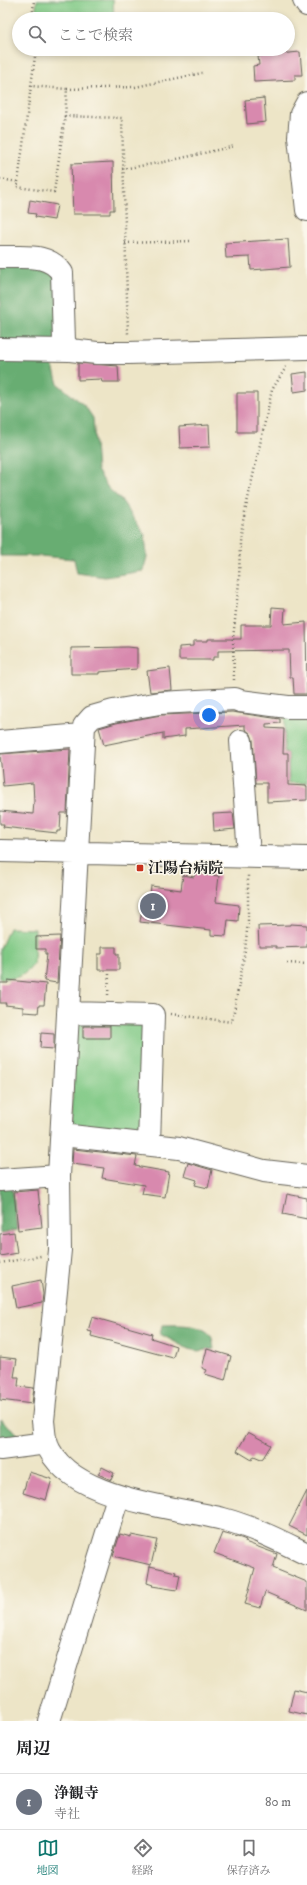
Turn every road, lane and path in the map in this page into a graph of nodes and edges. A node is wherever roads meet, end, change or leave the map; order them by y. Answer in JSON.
{"nodes":[{"id":1,"x":34,"y":0,"type":"edge"},
{"id":2,"x":304,"y":0,"type":"edge"},
{"id":3,"x":307,"y":5,"type":"edge"},
{"id":4,"x":33,"y":12,"type":"edge"},
{"id":5,"x":35,"y":56,"type":"edge"},
{"id":6,"x":202,"y":73,"type":"dead end"},
{"id":7,"x":31,"y":86,"type":"junction"},
{"id":8,"x":67,"y":89,"type":"junction"},
{"id":9,"x":307,"y":102,"type":"edge"},
{"id":10,"x":65,"y":116,"type":"junction"},
{"id":11,"x":235,"y":146,"type":"dead end"},
{"id":12,"x":122,"y":169,"type":"junction"},
{"id":13,"x":0,"y":179,"type":"edge"},
{"id":14,"x":18,"y":182,"type":"junction"},
{"id":15,"x":307,"y":210,"type":"edge"},
{"id":16,"x":191,"y":241,"type":"dead end"},
{"id":17,"x":125,"y":243,"type":"junction"},
{"id":18,"x":0,"y":257,"type":"edge"},
{"id":19,"x":303,"y":348,"type":"edge"},
{"id":20,"x":0,"y":350,"type":"edge"},
{"id":21,"x":70,"y":350,"type":"junction"},
{"id":22,"x":128,"y":353,"type":"junction"},
{"id":23,"x":235,"y":699,"type":"junction"},
{"id":24,"x":307,"y":707,"type":"edge"},
{"id":25,"x":82,"y":735,"type":"junction"},
{"id":26,"x":241,"y":741,"type":"dead end"},
{"id":27,"x":0,"y":742,"type":"edge"},
{"id":28,"x":0,"y":851,"type":"edge"},
{"id":29,"x":77,"y":853,"type":"junction"},
{"id":30,"x":307,"y":858,"type":"edge"},
{"id":31,"x":248,"y":862,"type":"junction"},
{"id":32,"x":287,"y":963,"type":"dead end"},
{"id":33,"x":307,"y":964,"type":"edge"},
{"id":34,"x":68,"y":1013,"type":"junction"},
{"id":35,"x":153,"y":1015,"type":"junction"},
{"id":36,"x":62,"y":1135,"type":"junction"},
{"id":37,"x":148,"y":1144,"type":"junction"},
{"id":38,"x":59,"y":1176,"type":"junction"},
{"id":39,"x":307,"y":1176,"type":"edge"},
{"id":40,"x":0,"y":1180,"type":"edge"},
{"id":41,"x":59,"y":1253,"type":"junction"},
{"id":42,"x":0,"y":1263,"type":"edge"},
{"id":43,"x":47,"y":1443,"type":"junction"},
{"id":44,"x":0,"y":1449,"type":"edge"},
{"id":45,"x":118,"y":1497,"type":"junction"},
{"id":46,"x":307,"y":1554,"type":"edge"},
{"id":47,"x":49,"y":1721,"type":"edge"}],
"edges":[{"from":1,"to":4,"type":"path"},
{"from":2,"to":3,"type":"street"},
{"from":5,"to":7,"type":"path"},
{"from":6,"to":8,"type":"path"},
{"from":7,"to":8,"type":"path"},
{"from":7,"to":14,"type":"path"},
{"from":8,"to":10,"type":"path"},
{"from":9,"to":15,"type":"street"},
{"from":10,"to":12,"type":"path"},
{"from":10,"to":14,"type":"path"},
{"from":11,"to":12,"type":"path"},
{"from":12,"to":17,"type":"path"},
{"from":13,"to":14,"type":"path"},
{"from":16,"to":17,"type":"path"},
{"from":17,"to":22,"type":"path"},
{"from":18,"to":21,"type":"street"},
{"from":19,"to":22,"type":"street"},
{"from":19,"to":23,"type":"path"},
{"from":20,"to":21,"type":"street"},
{"from":21,"to":22,"type":"street"},
{"from":23,"to":24,"type":"street"},
{"from":23,"to":25,"type":"street"},
{"from":25,"to":27,"type":"street"},
{"from":25,"to":29,"type":"street"},
{"from":26,"to":31,"type":"street"},
{"from":28,"to":29,"type":"street"},
{"from":29,"to":31,"type":"street"},
{"from":29,"to":34,"type":"street"},
{"from":30,"to":31,"type":"street"},
{"from":31,"to":35,"type":"path"},
{"from":32,"to":33,"type":"path"},
{"from":34,"to":35,"type":"street"},
{"from":34,"to":36,"type":"street"},
{"from":35,"to":37,"type":"street"},
{"from":36,"to":37,"type":"street"},
{"from":36,"to":38,"type":"street"},
{"from":37,"to":39,"type":"street"},
{"from":38,"to":40,"type":"street"},
{"from":38,"to":41,"type":"street"},
{"from":41,"to":42,"type":"path"},
{"from":41,"to":43,"type":"street"},
{"from":43,"to":44,"type":"street"},
{"from":43,"to":45,"type":"street"},
{"from":45,"to":46,"type":"street"},
{"from":45,"to":47,"type":"street"}]}
